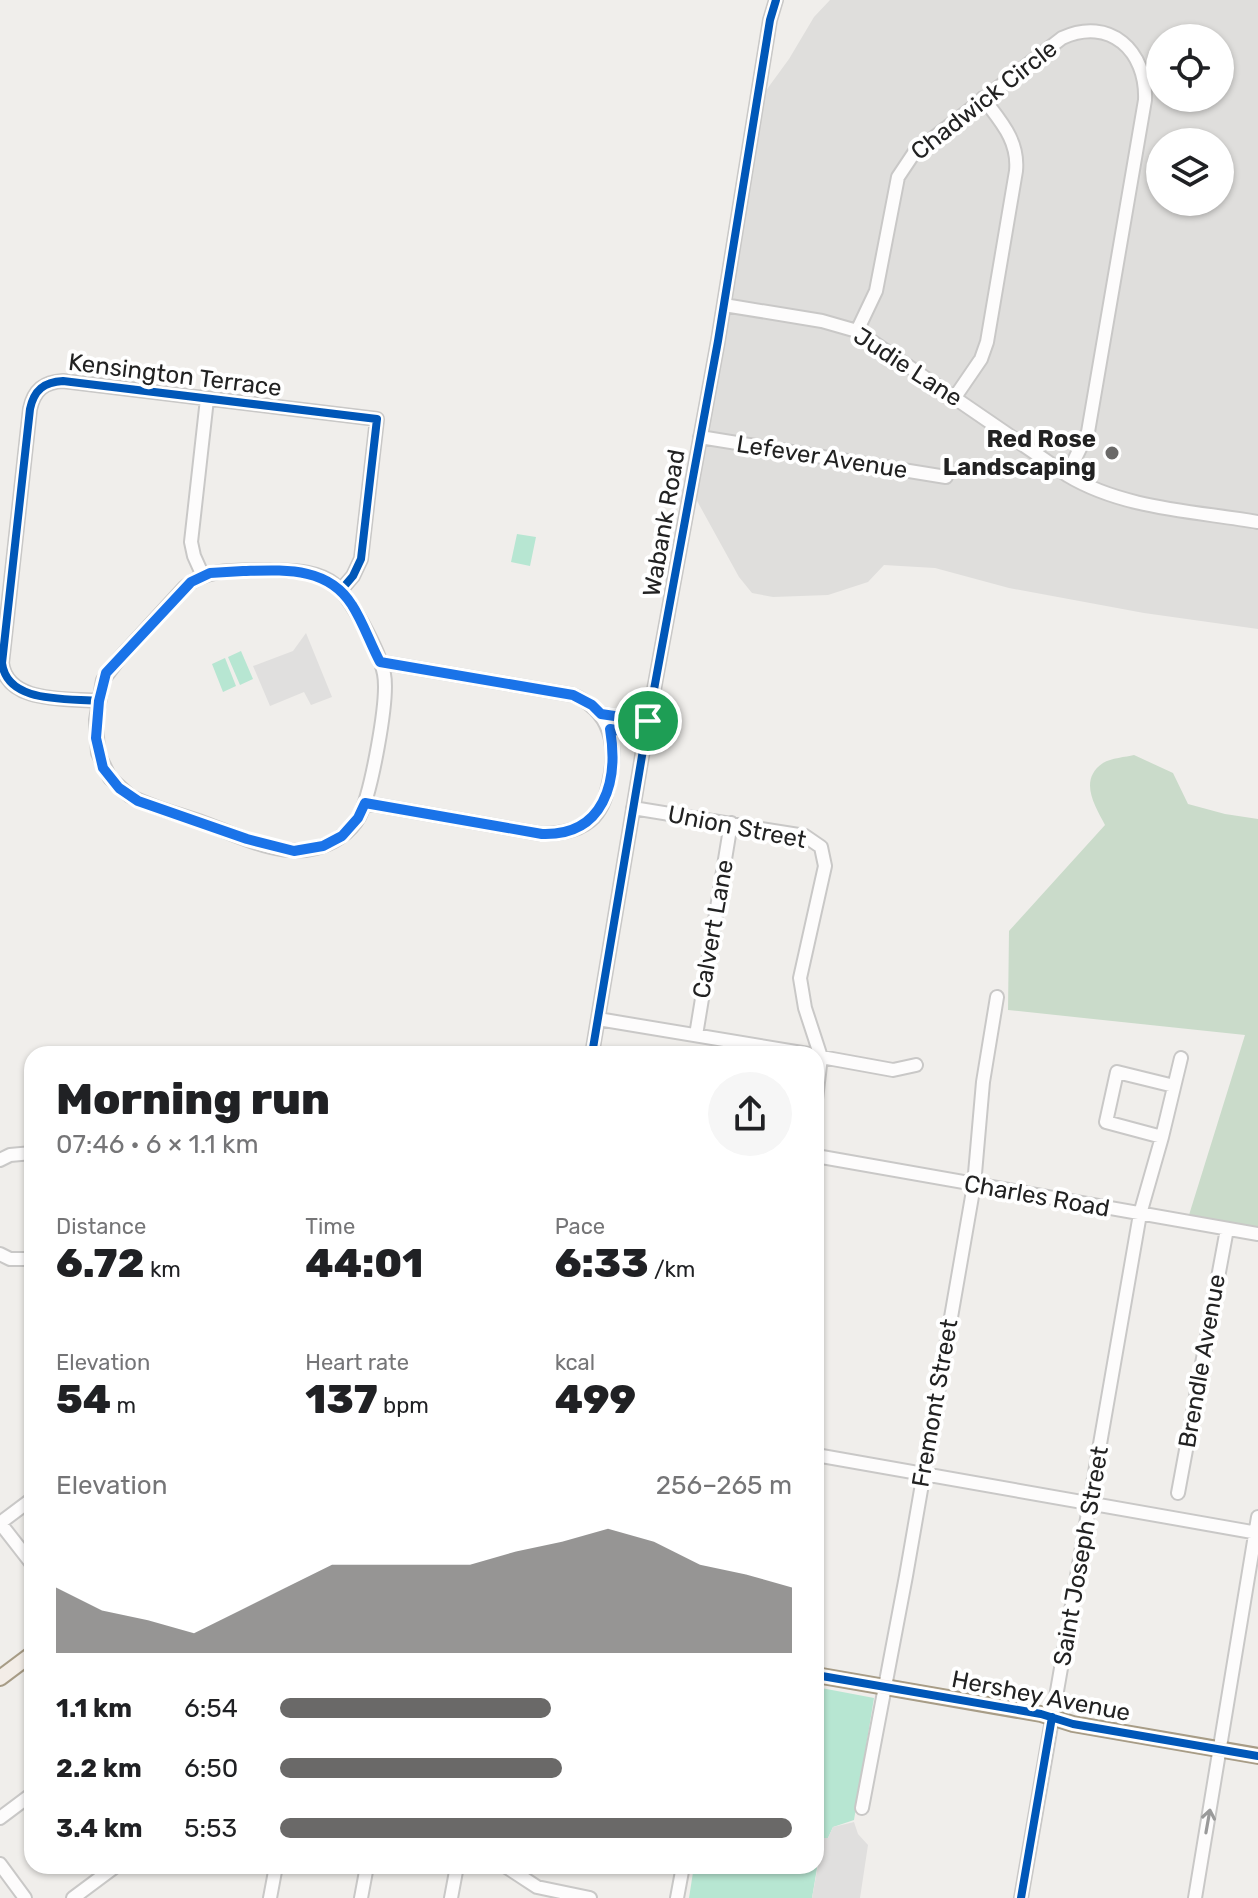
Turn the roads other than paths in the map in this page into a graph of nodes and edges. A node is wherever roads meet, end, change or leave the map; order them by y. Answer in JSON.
{"nodes":[{"id":1,"x":776,"y":0,"type":"edge"},
{"id":2,"x":983,"y":98,"type":"junction"},
{"id":3,"x":724,"y":305,"type":"junction"},
{"id":4,"x":857,"y":331,"type":"junction"},
{"id":5,"x":955,"y":397,"type":"junction"},
{"id":6,"x":207,"y":399,"type":"junction"},
{"id":7,"x":700,"y":437,"type":"junction"},
{"id":8,"x":1067,"y":475,"type":"junction"},
{"id":9,"x":946,"y":477,"type":"dead end"},
{"id":10,"x":1258,"y":522,"type":"edge"},
{"id":11,"x":203,"y":576,"type":"junction"},
{"id":12,"x":341,"y":590,"type":"junction"},
{"id":13,"x":380,"y":662,"type":"junction"},
{"id":14,"x":99,"y":701,"type":"junction"},
{"id":15,"x":601,"y":714,"type":"junction"},
{"id":16,"x":648,"y":721,"type":"junction"},
{"id":17,"x":610,"y":729,"type":"junction"},
{"id":18,"x":646,"y":735,"type":"junction"},
{"id":19,"x":365,"y":803,"type":"junction"},
{"id":20,"x":633,"y":808,"type":"junction"},
{"id":21,"x":731,"y":823,"type":"junction"},
{"id":22,"x":997,"y":997,"type":"dead end"},
{"id":23,"x":598,"y":1019,"type":"junction"},
{"id":24,"x":696,"y":1035,"type":"junction"},
{"id":25,"x":593,"y":1046,"type":"edge"},
{"id":26,"x":761,"y":1046,"type":"edge"},
{"id":27,"x":813,"y":1046,"type":"edge"},
{"id":28,"x":824,"y":1057,"type":"edge"},
{"id":29,"x":1181,"y":1058,"type":"dead end"},
{"id":30,"x":916,"y":1065,"type":"dead end"},
{"id":31,"x":1174,"y":1086,"type":"junction"},
{"id":32,"x":1162,"y":1137,"type":"junction"},
{"id":33,"x":24,"y":1154,"type":"edge"},
{"id":34,"x":824,"y":1157,"type":"edge"},
{"id":35,"x":0,"y":1160,"type":"edge"},
{"id":36,"x":974,"y":1185,"type":"junction"},
{"id":37,"x":1140,"y":1214,"type":"junction"},
{"id":38,"x":1227,"y":1229,"type":"junction"},
{"id":39,"x":1258,"y":1234,"type":"edge"},
{"id":40,"x":0,"y":1254,"type":"edge"},
{"id":41,"x":24,"y":1259,"type":"edge"},
{"id":42,"x":824,"y":1456,"type":"edge"},
{"id":43,"x":923,"y":1473,"type":"junction"},
{"id":44,"x":1178,"y":1493,"type":"dead end"},
{"id":45,"x":1090,"y":1503,"type":"junction"},
{"id":46,"x":24,"y":1505,"type":"edge"},
{"id":47,"x":1258,"y":1517,"type":"edge"},
{"id":48,"x":0,"y":1523,"type":"edge"},
{"id":49,"x":1257,"y":1532,"type":"edge"},
{"id":50,"x":24,"y":1554,"type":"edge"},
{"id":51,"x":24,"y":1660,"type":"edge"},
{"id":52,"x":824,"y":1676,"type":"edge"},
{"id":53,"x":0,"y":1678,"type":"edge"},
{"id":54,"x":886,"y":1687,"type":"junction"},
{"id":55,"x":1052,"y":1717,"type":"junction"},
{"id":56,"x":1219,"y":1749,"type":"junction"},
{"id":57,"x":1258,"y":1756,"type":"edge"},
{"id":58,"x":24,"y":1800,"type":"edge"},
{"id":59,"x":862,"y":1808,"type":"dead end"},
{"id":60,"x":0,"y":1818,"type":"edge"},
{"id":61,"x":0,"y":1864,"type":"edge"},
{"id":62,"x":105,"y":1874,"type":"edge"},
{"id":63,"x":274,"y":1874,"type":"edge"},
{"id":64,"x":366,"y":1874,"type":"edge"},
{"id":65,"x":456,"y":1874,"type":"edge"},
{"id":66,"x":517,"y":1874,"type":"edge"},
{"id":67,"x":682,"y":1874,"type":"edge"},
{"id":68,"x":25,"y":1898,"type":"edge"},
{"id":69,"x":73,"y":1898,"type":"edge"},
{"id":70,"x":270,"y":1898,"type":"edge"},
{"id":71,"x":361,"y":1898,"type":"edge"},
{"id":72,"x":451,"y":1898,"type":"edge"},
{"id":73,"x":590,"y":1898,"type":"edge"},
{"id":74,"x":677,"y":1898,"type":"edge"},
{"id":75,"x":1021,"y":1898,"type":"edge"},
{"id":76,"x":1195,"y":1898,"type":"edge"}],
"edges":[{"from":1,"to":3,"type":"street","name":"Wabank Road"},
{"from":2,"to":4,"type":"street","name":"Chadwick Circle"},
{"from":2,"to":5,"type":"street"},
{"from":2,"to":8,"type":"street","name":"Chadwick Circle"},
{"from":3,"to":4,"type":"street","name":"Judie Lane"},
{"from":3,"to":7,"type":"street","name":"Wabank Road"},
{"from":4,"to":5,"type":"street","name":"Judie Lane"},
{"from":5,"to":8,"type":"street","name":"Judie Lane"},
{"from":6,"to":11,"type":"street"},
{"from":6,"to":12,"type":"street","name":"Kensington Terrace"},
{"from":6,"to":14,"type":"street","name":"Kensington Terrace"},
{"from":7,"to":9,"type":"street","name":"Lefever Avenue"},
{"from":7,"to":16,"type":"street","name":"Wabank Road"},
{"from":8,"to":10,"type":"street","name":"Judie Lane"},
{"from":11,"to":12,"type":"street"},
{"from":11,"to":14,"type":"street"},
{"from":12,"to":13,"type":"street"},
{"from":13,"to":15,"type":"street"},
{"from":13,"to":19,"type":"street"},
{"from":14,"to":19,"type":"street"},
{"from":15,"to":16,"type":"street"},
{"from":15,"to":17,"type":"street"},
{"from":16,"to":18,"type":"street","name":"Wabank Road"},
{"from":17,"to":18,"type":"street"},
{"from":17,"to":19,"type":"street"},
{"from":18,"to":20,"type":"street","name":"Wabank Road"},
{"from":20,"to":21,"type":"street","name":"Union Street"},
{"from":20,"to":23,"type":"street","name":"Wabank Road"},
{"from":21,"to":24,"type":"street","name":"Calvert Lane"},
{"from":21,"to":27,"type":"street","name":"Union Street"},
{"from":22,"to":36,"type":"street","name":"Fremont Street"},
{"from":23,"to":24,"type":"street"},
{"from":23,"to":25,"type":"street","name":"Wabank Road"},
{"from":24,"to":26,"type":"street"},
{"from":28,"to":30,"type":"street"},
{"from":29,"to":31,"type":"street","name":"Saint Joseph Street"},
{"from":31,"to":32,"type":"street","name":"Saint Joseph Street"},
{"from":31,"to":32,"type":"street"},
{"from":32,"to":37,"type":"street","name":"Saint Joseph Street"},
{"from":33,"to":35,"type":"street"},
{"from":34,"to":36,"type":"street","name":"Charles Road"},
{"from":36,"to":37,"type":"street","name":"Charles Road"},
{"from":36,"to":43,"type":"street","name":"Fremont Street"},
{"from":37,"to":38,"type":"street","name":"Charles Road"},
{"from":37,"to":45,"type":"street","name":"Saint Joseph Street"},
{"from":38,"to":39,"type":"street","name":"Charles Road"},
{"from":38,"to":44,"type":"street","name":"Brendle Avenue"},
{"from":40,"to":41,"type":"street"},
{"from":42,"to":43,"type":"street"},
{"from":43,"to":45,"type":"street"},
{"from":43,"to":54,"type":"street","name":"Fremont Street"},
{"from":45,"to":49,"type":"street"},
{"from":45,"to":55,"type":"street","name":"Saint Joseph Street"},
{"from":46,"to":48,"type":"street"},
{"from":47,"to":49,"type":"street"},
{"from":48,"to":50,"type":"street"},
{"from":49,"to":56,"type":"street"},
{"from":51,"to":53,"type":"main road"},
{"from":52,"to":54,"type":"main road","name":"Hershey Avenue"},
{"from":54,"to":55,"type":"main road","name":"Hershey Avenue"},
{"from":54,"to":59,"type":"street","name":"Fremont Street"},
{"from":55,"to":56,"type":"main road","name":"Hershey Avenue"},
{"from":55,"to":75,"type":"street","name":"Saint Joseph Street"},
{"from":56,"to":57,"type":"main road","name":"Hershey Avenue"},
{"from":76,"to":56,"type":"street","one_way":true},
{"from":58,"to":60,"type":"street"},
{"from":61,"to":68,"type":"street"},
{"from":62,"to":69,"type":"street"},
{"from":63,"to":70,"type":"street"},
{"from":64,"to":71,"type":"street"},
{"from":65,"to":72,"type":"street"},
{"from":66,"to":73,"type":"street"},
{"from":67,"to":74,"type":"street"}]}
